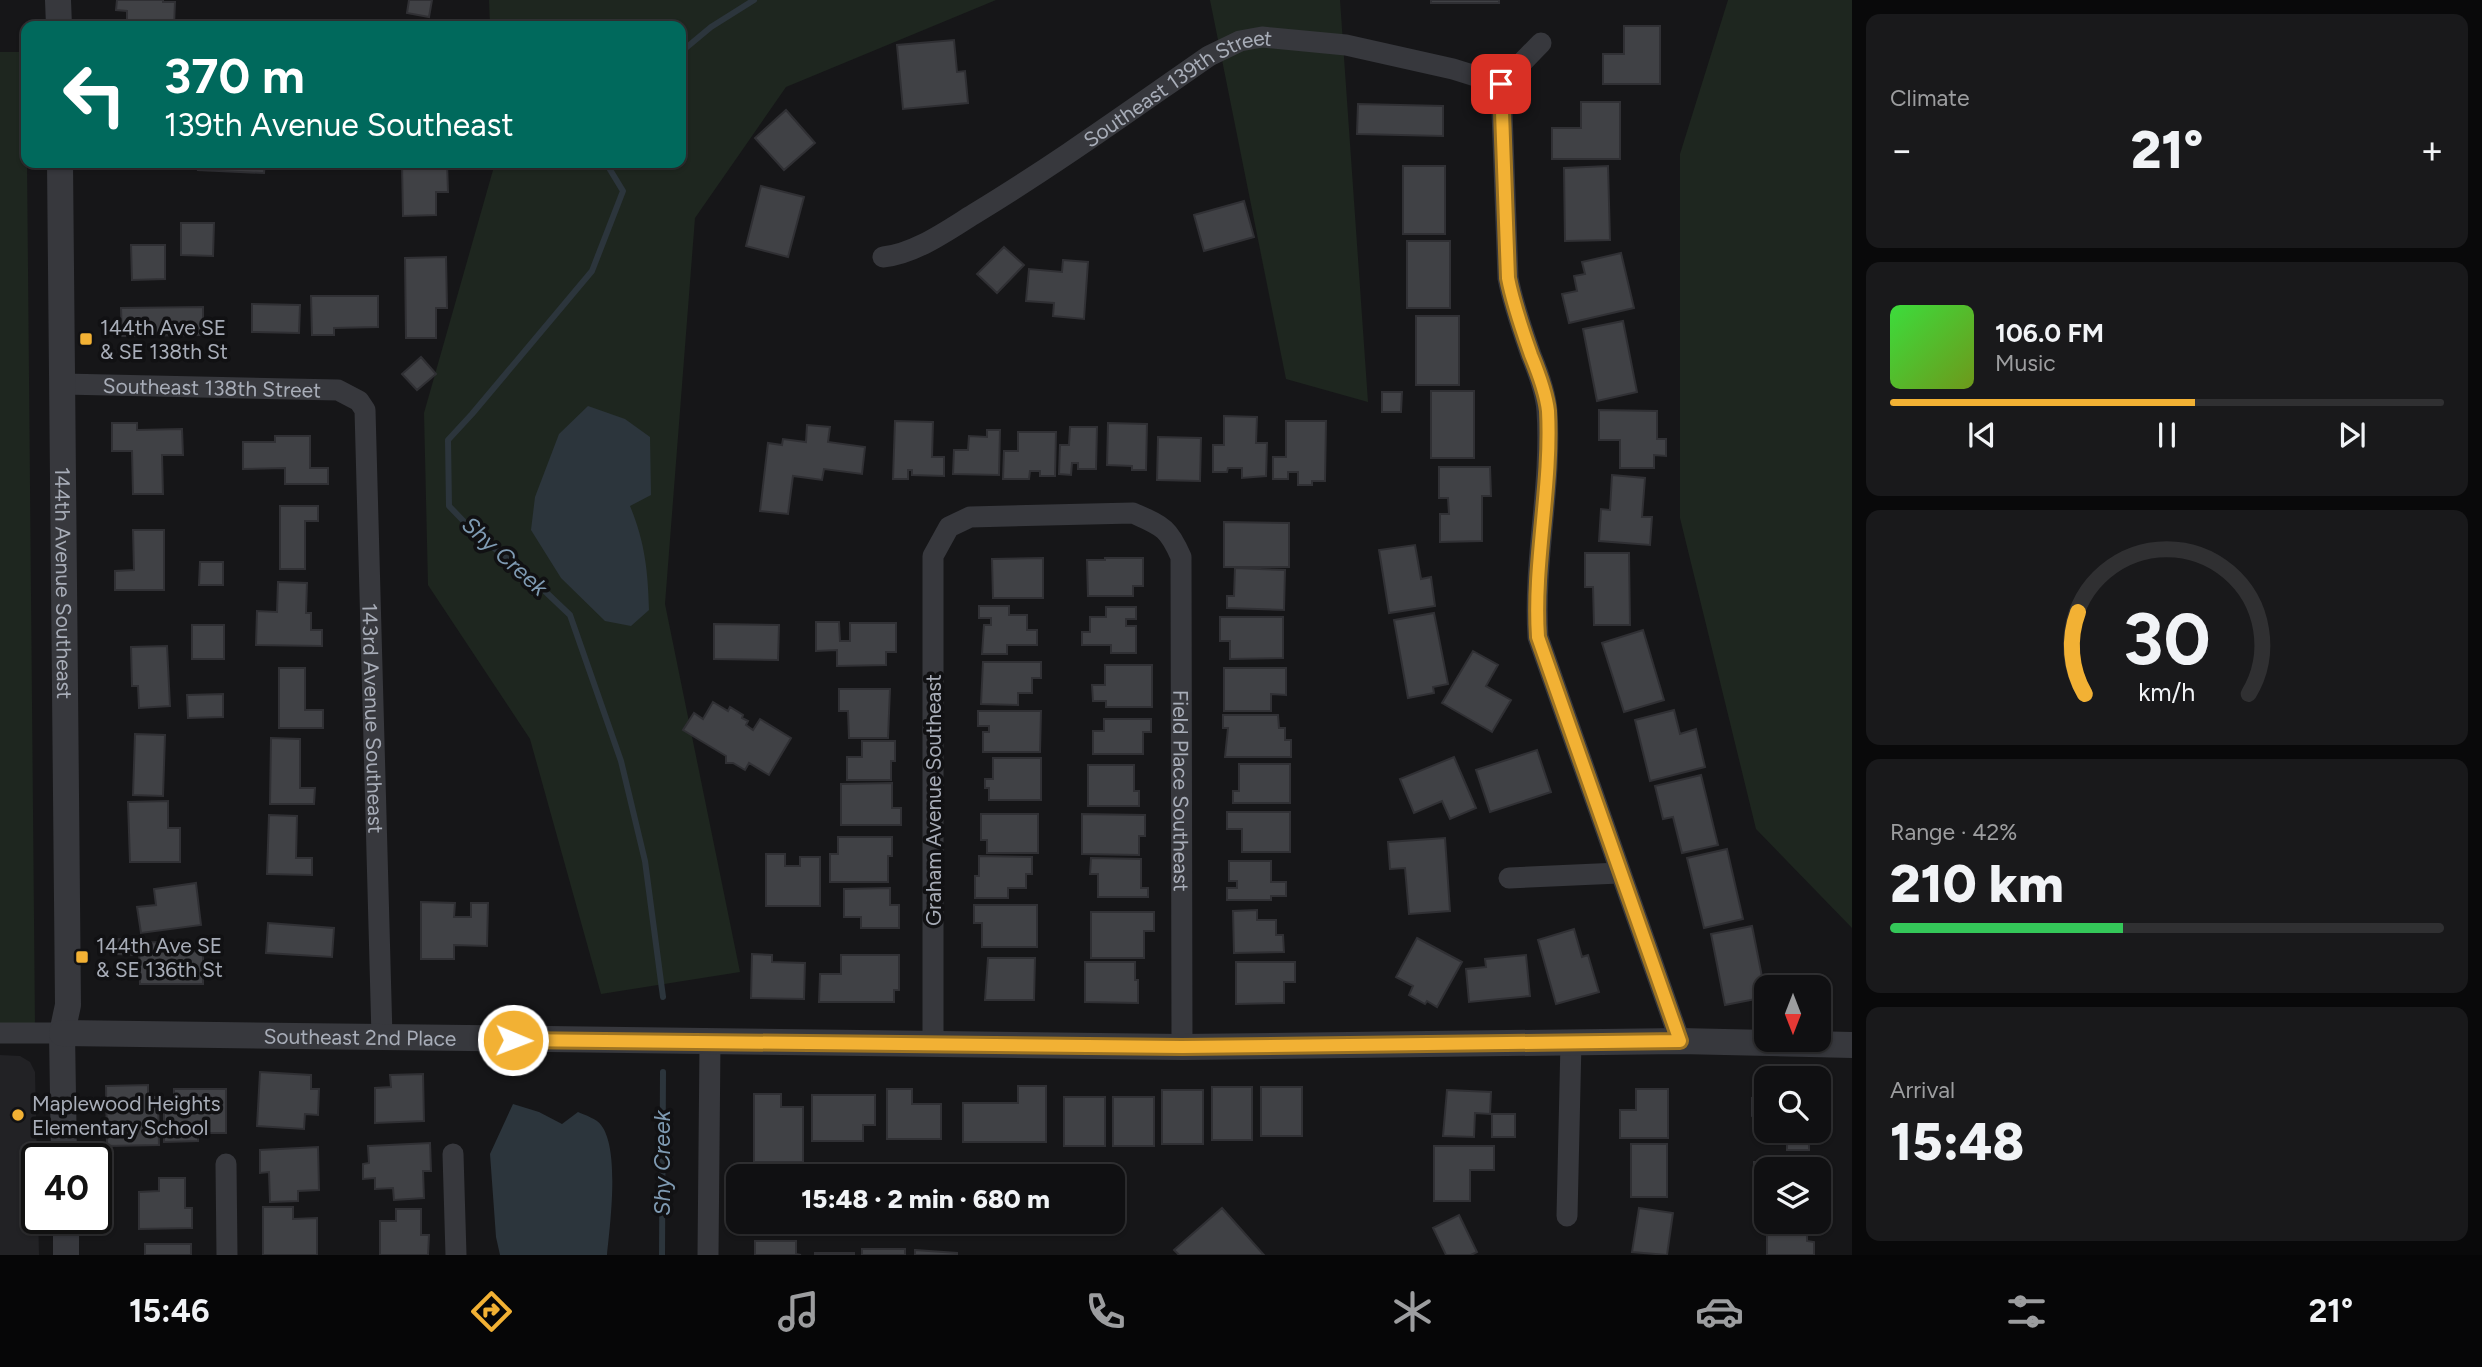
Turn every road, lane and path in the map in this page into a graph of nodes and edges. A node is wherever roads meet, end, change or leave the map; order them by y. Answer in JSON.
{"nodes":[{"id":1,"x":58,"y":0,"type":"edge"},
{"id":2,"x":59,"y":21,"type":"edge"},
{"id":3,"x":1541,"y":43,"type":"dead end"},
{"id":4,"x":1501,"y":84,"type":"junction"},
{"id":5,"x":60,"y":168,"type":"edge"},
{"id":6,"x":883,"y":257,"type":"dead end"},
{"id":7,"x":63,"y":384,"type":"junction"},
{"id":8,"x":359,"y":401,"type":"joint"},
{"id":9,"x":933,"y":556,"type":"joint"},
{"id":10,"x":1619,"y":873,"type":"junction"},
{"id":11,"x":1509,"y":878,"type":"dead end"},
{"id":12,"x":62,"y":1032,"type":"junction"},
{"id":13,"x":0,"y":1033,"type":"edge"},
{"id":14,"x":382,"y":1038,"type":"junction"},
{"id":15,"x":1680,"y":1041,"type":"junction"},
{"id":16,"x":710,"y":1042,"type":"junction"},
{"id":17,"x":1571,"y":1042,"type":"junction"},
{"id":18,"x":933,"y":1045,"type":"junction"},
{"id":19,"x":1852,"y":1045,"type":"edge"},
{"id":20,"x":1182,"y":1047,"type":"junction"},
{"id":21,"x":64,"y":1143,"type":"edge"},
{"id":22,"x":453,"y":1154,"type":"dead end"},
{"id":23,"x":226,"y":1164,"type":"dead end"},
{"id":24,"x":1567,"y":1216,"type":"dead end"},
{"id":25,"x":65,"y":1234,"type":"edge"},
{"id":26,"x":66,"y":1255,"type":"edge"},
{"id":27,"x":227,"y":1255,"type":"edge"},
{"id":28,"x":456,"y":1255,"type":"edge"},
{"id":29,"x":708,"y":1255,"type":"edge"}],
"edges":[{"from":1,"to":2,"type":"street"},
{"from":3,"to":4,"type":"street"},
{"from":4,"to":6,"type":"street","name":"Southeast 139th Street"},
{"from":4,"to":10,"type":"street"},
{"from":5,"to":7,"type":"street","name":"144th Avenue Southeast"},
{"from":7,"to":8,"type":"street","name":"Southeast 138th Street"},
{"from":7,"to":12,"type":"street","name":"144th Avenue Southeast"},
{"from":8,"to":14,"type":"street","name":"143rd Avenue Southeast"},
{"from":9,"to":18,"type":"street","name":"Graham Avenue Southeast"},
{"from":9,"to":20,"type":"street","name":"Field Place Southeast"},
{"from":10,"to":11,"type":"street"},
{"from":10,"to":15,"type":"street"},
{"from":12,"to":13,"type":"street","name":"Southeast 2nd Place"},
{"from":12,"to":14,"type":"street","name":"Southeast 2nd Place"},
{"from":12,"to":21,"type":"street","name":"144th Avenue Southeast"},
{"from":14,"to":16,"type":"street","name":"Southeast 2nd Place"},
{"from":15,"to":17,"type":"street","name":"Southeast 2nd Place"},
{"from":15,"to":19,"type":"street","name":"Southeast 2nd Place"},
{"from":16,"to":18,"type":"street","name":"Southeast 2nd Place"},
{"from":16,"to":29,"type":"street"},
{"from":17,"to":20,"type":"street","name":"Southeast 2nd Place"},
{"from":17,"to":24,"type":"street"},
{"from":18,"to":20,"type":"street","name":"Southeast 2nd Place"},
{"from":22,"to":28,"type":"street"},
{"from":23,"to":27,"type":"street"},
{"from":25,"to":26,"type":"street"}]}
